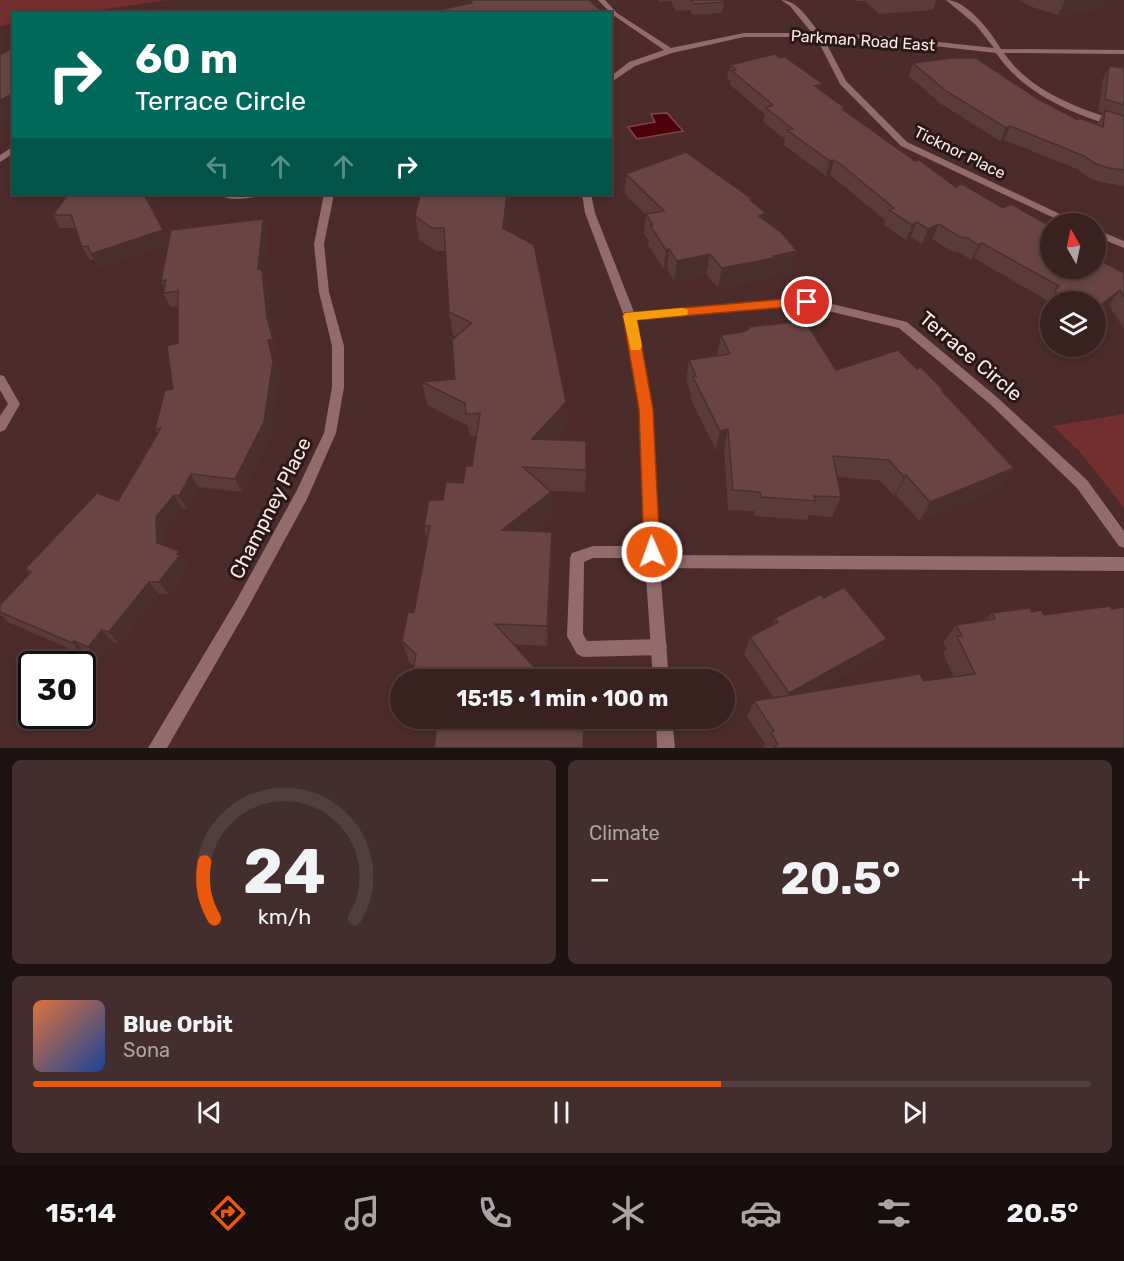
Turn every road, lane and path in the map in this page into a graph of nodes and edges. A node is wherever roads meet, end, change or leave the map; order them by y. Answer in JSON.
{"nodes":[{"id":1,"x":601,"y":0,"type":"edge"},
{"id":2,"x":784,"y":0,"type":"edge"},
{"id":3,"x":949,"y":0,"type":"edge"},
{"id":4,"x":818,"y":35,"type":"junction"},
{"id":5,"x":670,"y":51,"type":"junction"},
{"id":6,"x":999,"y":51,"type":"junction"},
{"id":7,"x":1124,"y":52,"type":"edge"},
{"id":8,"x":612,"y":79,"type":"edge"},
{"id":9,"x":1124,"y":126,"type":"edge"},
{"id":10,"x":242,"y":195,"type":"edge"},
{"id":11,"x":329,"y":195,"type":"edge"},
{"id":12,"x":586,"y":195,"type":"edge"},
{"id":13,"x":227,"y":196,"type":"dead end"},
{"id":14,"x":1052,"y":213,"type":"edge"},
{"id":15,"x":1106,"y":237,"type":"edge"},
{"id":16,"x":1124,"y":245,"type":"edge"},
{"id":17,"x":630,"y":316,"type":"junction"},
{"id":18,"x":0,"y":379,"type":"edge"},
{"id":19,"x":0,"y":427,"type":"edge"},
{"id":20,"x":1124,"y":542,"type":"edge"},
{"id":21,"x":652,"y":557,"type":"junction"},
{"id":22,"x":1124,"y":564,"type":"edge"},
{"id":23,"x":659,"y":647,"type":"junction"},
{"id":24,"x":660,"y":669,"type":"edge"},
{"id":25,"x":665,"y":729,"type":"edge"},
{"id":26,"x":157,"y":748,"type":"edge"},
{"id":27,"x":666,"y":748,"type":"edge"}],
"edges":[{"from":1,"to":5,"type":"street"},
{"from":2,"to":4,"type":"street","name":"Ticknor Place"},
{"from":3,"to":6,"type":"street"},
{"from":4,"to":5,"type":"street","name":"Parkman Road East"},
{"from":4,"to":6,"type":"street","name":"Parkman Road East"},
{"from":4,"to":14,"type":"street","name":"Ticknor Place"},
{"from":5,"to":8,"type":"street","name":"Parkman Road East"},
{"from":6,"to":7,"type":"street","name":"Parkman Road East"},
{"from":6,"to":9,"type":"street"},
{"from":10,"to":13,"type":"street"},
{"from":11,"to":26,"type":"street","name":"Champney Place"},
{"from":12,"to":17,"type":"street"},
{"from":15,"to":16,"type":"street"},
{"from":17,"to":20,"type":"street","name":"Terrace Circle"},
{"from":17,"to":21,"type":"street"},
{"from":18,"to":19,"type":"street"},
{"from":21,"to":22,"type":"street"},
{"from":21,"to":23,"type":"street"},
{"from":21,"to":23,"type":"street"},
{"from":23,"to":24,"type":"street"},
{"from":25,"to":27,"type":"street"}]}
